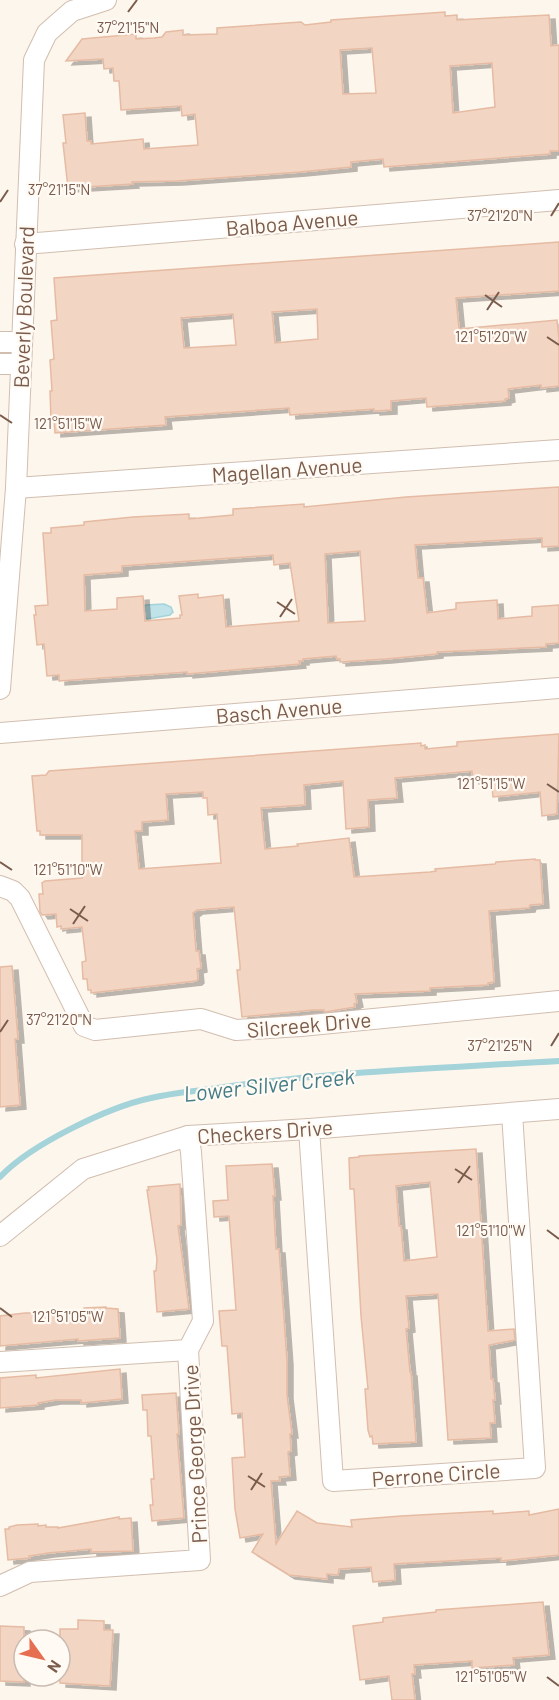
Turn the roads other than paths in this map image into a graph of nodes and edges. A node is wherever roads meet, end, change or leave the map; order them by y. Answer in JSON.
{"nodes":[{"id":1,"x":106,"y":0,"type":"edge"},
{"id":2,"x":559,"y":200,"type":"edge"},
{"id":3,"x":26,"y":244,"type":"junction"},
{"id":4,"x":0,"y":342,"type":"edge"},
{"id":5,"x":21,"y":342,"type":"junction"},
{"id":6,"x":0,"y":364,"type":"edge"},
{"id":7,"x":20,"y":364,"type":"junction"},
{"id":8,"x":559,"y":450,"type":"edge"},
{"id":9,"x":16,"y":488,"type":"junction"},
{"id":10,"x":559,"y":688,"type":"edge"},
{"id":11,"x":0,"y":689,"type":"edge"},
{"id":12,"x":0,"y":733,"type":"edge"},
{"id":13,"x":0,"y":886,"type":"edge"},
{"id":14,"x":559,"y":1001,"type":"edge"},
{"id":15,"x":559,"y":1109,"type":"edge"},
{"id":16,"x":512,"y":1113,"type":"junction"},
{"id":17,"x":309,"y":1129,"type":"junction"},
{"id":18,"x":188,"y":1136,"type":"junction"},
{"id":19,"x":0,"y":1236,"type":"edge"},
{"id":20,"x":188,"y":1350,"type":"junction"},
{"id":21,"x":0,"y":1362,"type":"edge"},
{"id":22,"x":0,"y":1586,"type":"edge"}],
"edges":[{"from":1,"to":3,"type":"street","name":"Beverly Boulevard"},
{"from":2,"to":3,"type":"street","name":"Balboa Avenue"},
{"from":3,"to":5,"type":"street","name":"Beverly Boulevard"},
{"from":4,"to":5,"type":"street"},
{"from":5,"to":7,"type":"street","name":"Beverly Boulevard"},
{"from":6,"to":7,"type":"street"},
{"from":7,"to":9,"type":"street","name":"Beverly Boulevard"},
{"from":8,"to":9,"type":"street","name":"Magellan Avenue"},
{"from":9,"to":11,"type":"street","name":"Beverly Boulevard"},
{"from":10,"to":12,"type":"street","name":"Basch Avenue"},
{"from":13,"to":14,"type":"street","name":"Silcreek Drive"},
{"from":15,"to":16,"type":"street","name":"Checkers Drive"},
{"from":16,"to":17,"type":"street","name":"Checkers Drive"},
{"from":16,"to":17,"type":"street","name":"Perrone Circle"},
{"from":17,"to":18,"type":"street","name":"Checkers Drive"},
{"from":18,"to":19,"type":"street","name":"Checkers Drive"},
{"from":18,"to":20,"type":"street","name":"Prince George Drive"},
{"from":20,"to":21,"type":"street"},
{"from":20,"to":22,"type":"street","name":"Prince George Drive"}]}
